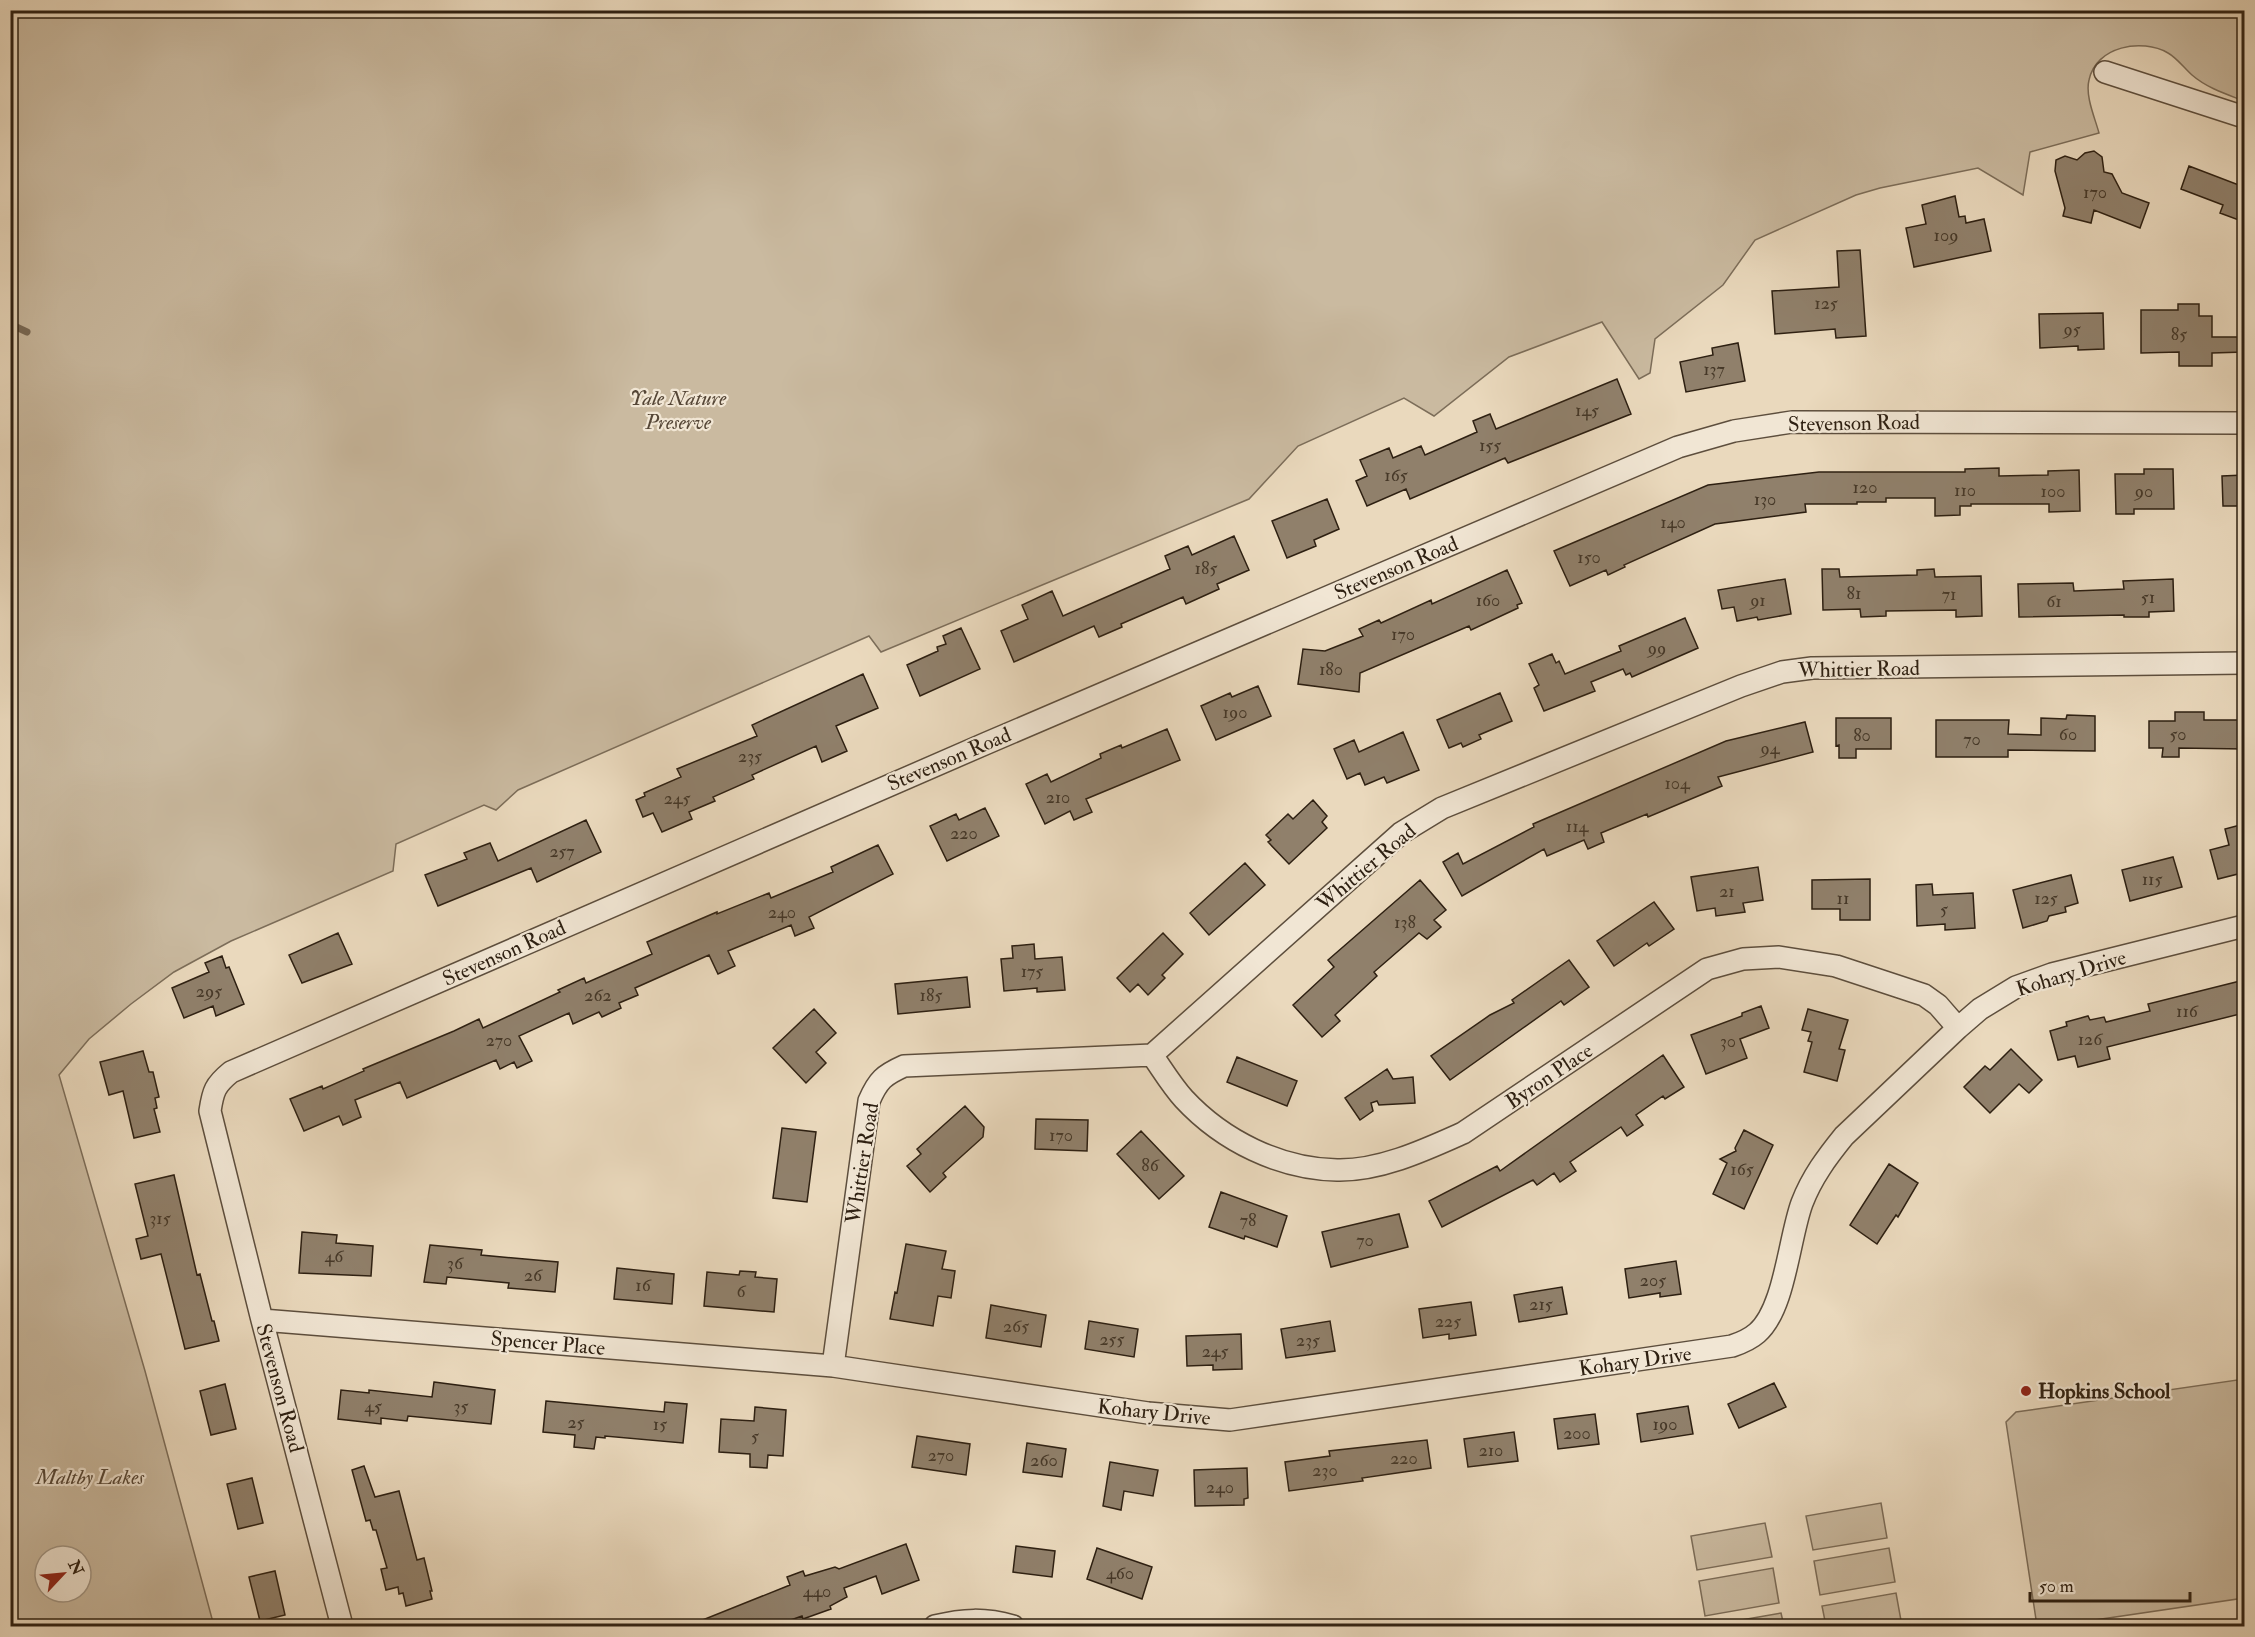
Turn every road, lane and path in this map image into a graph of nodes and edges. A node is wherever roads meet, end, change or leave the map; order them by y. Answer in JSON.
{"nodes":[{"id":1,"x":2105,"y":72,"type":"dead end"},
{"id":2,"x":2244,"y":117,"type":"edge"},
{"id":3,"x":2244,"y":423,"type":"edge"},
{"id":4,"x":2244,"y":663,"type":"edge"},
{"id":5,"x":2244,"y":927,"type":"edge"},
{"id":6,"x":1958,"y":1028,"type":"junction"},
{"id":7,"x":1152,"y":1055,"type":"junction"},
{"id":8,"x":262,"y":1320,"type":"junction"},
{"id":9,"x":833,"y":1366,"type":"junction"},
{"id":10,"x":342,"y":1626,"type":"edge"},
{"id":11,"x":935,"y":1626,"type":"edge"},
{"id":12,"x":1013,"y":1626,"type":"edge"}],
"edges":[{"from":1,"to":2,"type":"street"},
{"from":3,"to":8,"type":"street","name":"Stevenson Road"},
{"from":4,"to":7,"type":"street","name":"Whittier Road"},
{"from":5,"to":6,"type":"street","name":"Kohary Drive"},
{"from":6,"to":7,"type":"street","name":"Byron Place"},
{"from":6,"to":9,"type":"street","name":"Kohary Drive"},
{"from":7,"to":9,"type":"street","name":"Whittier Road"},
{"from":8,"to":9,"type":"street","name":"Spencer Place"},
{"from":8,"to":10,"type":"street","name":"Stevenson Road"},
{"from":11,"to":12,"type":"street"}]}
